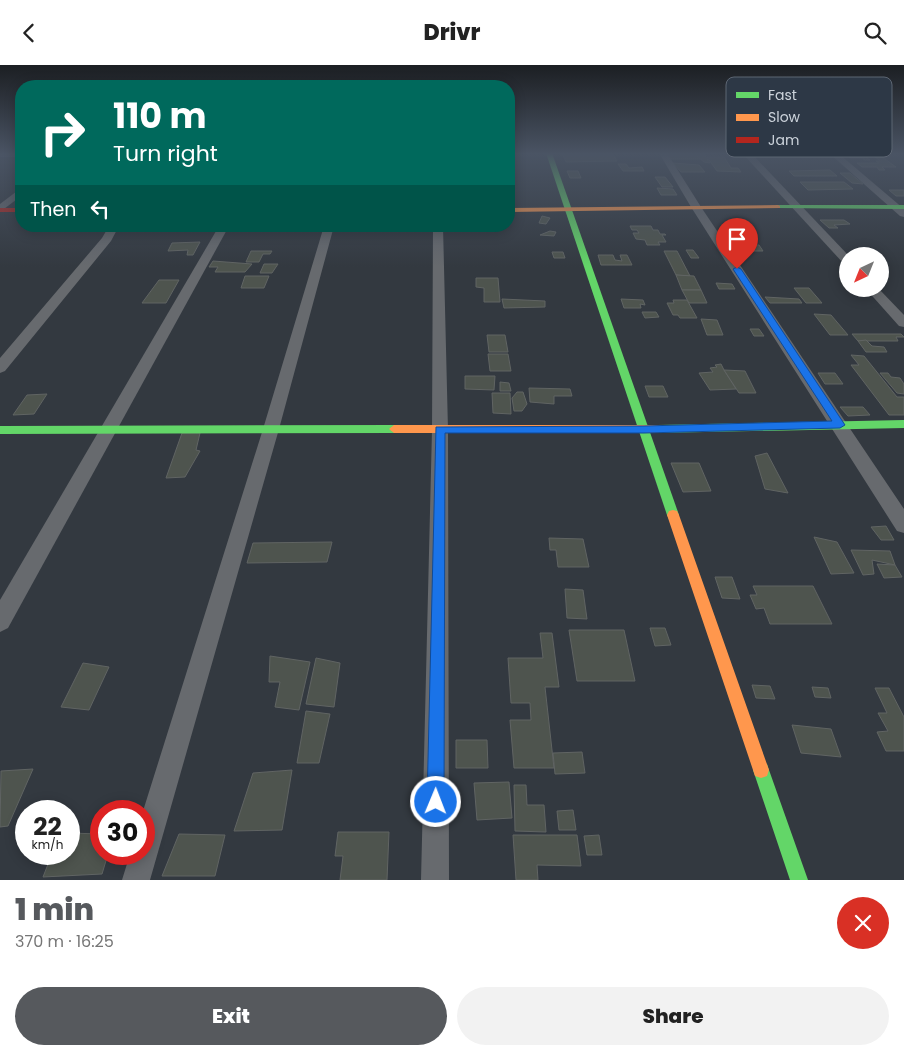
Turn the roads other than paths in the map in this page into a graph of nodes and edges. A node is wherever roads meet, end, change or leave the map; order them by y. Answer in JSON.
{"nodes":[{"id":1,"x":562,"y":191,"type":"edge"},
{"id":2,"x":686,"y":191,"type":"edge"},
{"id":3,"x":781,"y":191,"type":"edge"},
{"id":4,"x":878,"y":191,"type":"edge"},
{"id":5,"x":15,"y":196,"type":"edge"},
{"id":6,"x":696,"y":207,"type":"junction"},
{"id":7,"x":797,"y":208,"type":"junction"},
{"id":8,"x":0,"y":209,"type":"edge"},
{"id":9,"x":15,"y":210,"type":"edge"},
{"id":10,"x":515,"y":210,"type":"edge"},
{"id":11,"x":568,"y":210,"type":"junction"},
{"id":12,"x":901,"y":210,"type":"edge"},
{"id":13,"x":110,"y":232,"type":"edge"},
{"id":14,"x":221,"y":232,"type":"edge"},
{"id":15,"x":327,"y":232,"type":"edge"},
{"id":16,"x":438,"y":232,"type":"edge"},
{"id":17,"x":839,"y":252,"type":"edge"},
{"id":18,"x":880,"y":297,"type":"edge"},
{"id":19,"x":904,"y":323,"type":"edge"},
{"id":20,"x":0,"y":368,"type":"edge"},
{"id":21,"x":840,"y":425,"type":"junction"},
{"id":22,"x":904,"y":425,"type":"edge"},
{"id":23,"x":108,"y":429,"type":"junction"},
{"id":24,"x":272,"y":429,"type":"junction"},
{"id":25,"x":440,"y":429,"type":"junction"},
{"id":26,"x":644,"y":429,"type":"junction"},
{"id":27,"x":0,"y":430,"type":"edge"},
{"id":28,"x":904,"y":525,"type":"edge"},
{"id":29,"x":0,"y":621,"type":"edge"},
{"id":30,"x":136,"y":880,"type":"edge"},
{"id":31,"x":435,"y":880,"type":"edge"},
{"id":32,"x":799,"y":880,"type":"edge"}],
"edges":[{"from":1,"to":11,"type":"street"},
{"from":2,"to":6,"type":"street"},
{"from":3,"to":7,"type":"street"},
{"from":4,"to":12,"type":"street"},
{"from":5,"to":8,"type":"street"},
{"from":6,"to":7,"type":"street"},
{"from":6,"to":11,"type":"street"},
{"from":6,"to":21,"type":"street"},
{"from":7,"to":12,"type":"street"},
{"from":7,"to":17,"type":"street"},
{"from":8,"to":9,"type":"street"},
{"from":10,"to":11,"type":"street"},
{"from":11,"to":26,"type":"street"},
{"from":13,"to":20,"type":"street"},
{"from":14,"to":23,"type":"street"},
{"from":15,"to":24,"type":"street"},
{"from":16,"to":25,"type":"street"},
{"from":18,"to":19,"type":"street"},
{"from":21,"to":22,"type":"street"},
{"from":21,"to":26,"type":"street"},
{"from":21,"to":28,"type":"street"},
{"from":23,"to":24,"type":"street"},
{"from":23,"to":27,"type":"street"},
{"from":23,"to":29,"type":"street"},
{"from":24,"to":25,"type":"street"},
{"from":24,"to":30,"type":"street"},
{"from":25,"to":26,"type":"street"},
{"from":25,"to":31,"type":"street"},
{"from":26,"to":32,"type":"street"}]}
